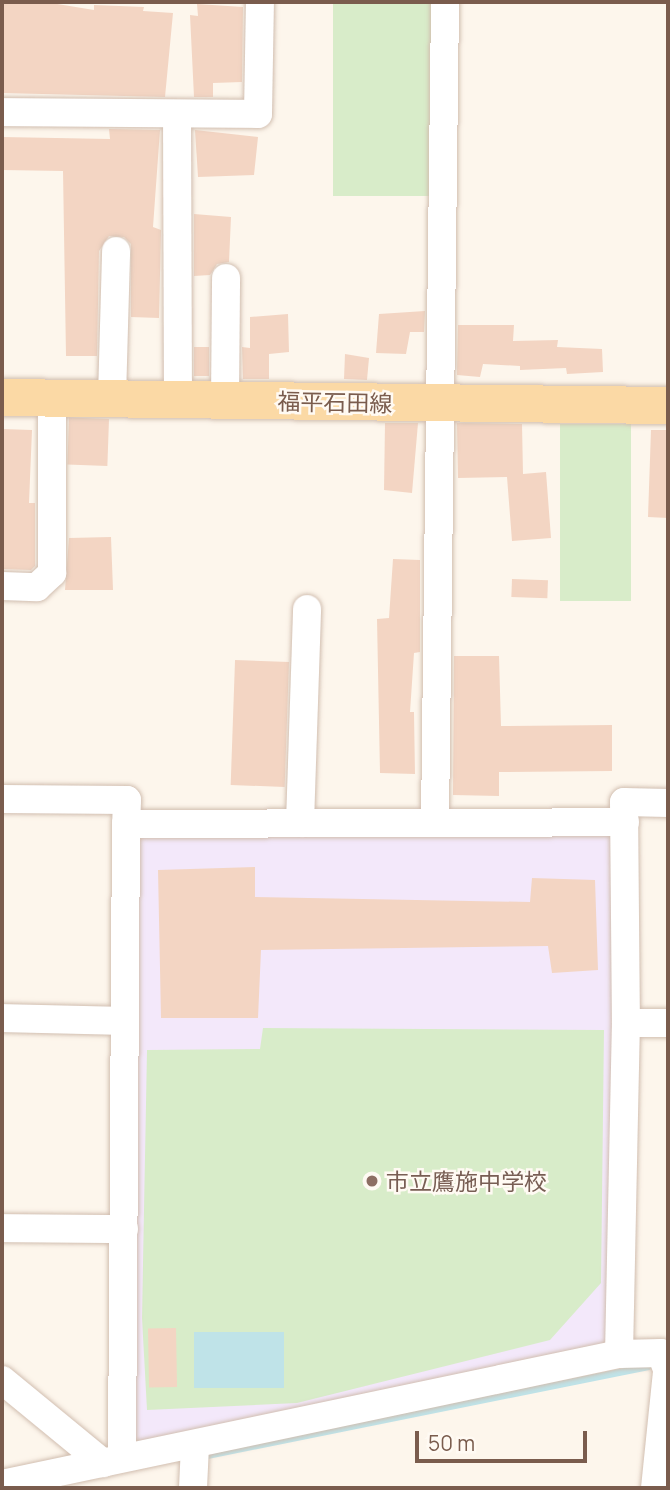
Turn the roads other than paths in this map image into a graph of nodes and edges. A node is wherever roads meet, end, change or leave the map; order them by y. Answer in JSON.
{"nodes":[{"id":1,"x":260,"y":2,"type":"edge"},
{"id":2,"x":445,"y":2,"type":"edge"},
{"id":3,"x":2,"y":112,"type":"edge"},
{"id":4,"x":177,"y":115,"type":"junction"},
{"id":5,"x":116,"y":251,"type":"dead end"},
{"id":6,"x":226,"y":278,"type":"dead end"},
{"id":7,"x":2,"y":397,"type":"edge"},
{"id":8,"x":52,"y":398,"type":"junction"},
{"id":9,"x":112,"y":398,"type":"junction"},
{"id":10,"x":178,"y":399,"type":"junction"},
{"id":11,"x":225,"y":400,"type":"junction"},
{"id":12,"x":439,"y":404,"type":"junction"},
{"id":13,"x":668,"y":405,"type":"edge"},
{"id":14,"x":2,"y":586,"type":"edge"},
{"id":15,"x":307,"y":609,"type":"dead end"},
{"id":16,"x":2,"y":799,"type":"edge"},
{"id":17,"x":668,"y":803,"type":"edge"},
{"id":18,"x":435,"y":822,"type":"junction"},
{"id":19,"x":625,"y":822,"type":"junction"},
{"id":20,"x":300,"y":823,"type":"junction"},
{"id":21,"x":126,"y":824,"type":"junction"},
{"id":22,"x":2,"y":1018,"type":"edge"},
{"id":23,"x":123,"y":1021,"type":"junction"},
{"id":24,"x":626,"y":1023,"type":"junction"},
{"id":25,"x":668,"y":1023,"type":"edge"},
{"id":26,"x":2,"y":1228,"type":"edge"},
{"id":27,"x":124,"y":1229,"type":"junction"},
{"id":28,"x":619,"y":1354,"type":"junction"},
{"id":29,"x":668,"y":1372,"type":"edge"},
{"id":30,"x":2,"y":1380,"type":"edge"},
{"id":31,"x":195,"y":1446,"type":"junction"},
{"id":32,"x":112,"y":1461,"type":"junction"},
{"id":33,"x":2,"y":1484,"type":"edge"},
{"id":34,"x":193,"y":1488,"type":"edge"},
{"id":35,"x":655,"y":1488,"type":"edge"}],
"edges":[{"from":1,"to":4,"type":"street"},
{"from":2,"to":12,"type":"street"},
{"from":3,"to":4,"type":"street"},
{"from":4,"to":10,"type":"street"},
{"from":5,"to":9,"type":"street"},
{"from":6,"to":11,"type":"street"},
{"from":7,"to":8,"type":"main road","name":"福平石田線"},
{"from":8,"to":9,"type":"main road","name":"福平石田線"},
{"from":8,"to":14,"type":"street"},
{"from":9,"to":10,"type":"main road","name":"福平石田線"},
{"from":10,"to":11,"type":"main road","name":"福平石田線"},
{"from":11,"to":12,"type":"main road","name":"福平石田線"},
{"from":12,"to":13,"type":"main road","name":"福平石田線"},
{"from":12,"to":18,"type":"street"},
{"from":15,"to":20,"type":"street"},
{"from":16,"to":21,"type":"street"},
{"from":17,"to":19,"type":"street"},
{"from":18,"to":19,"type":"street"},
{"from":18,"to":20,"type":"street"},
{"from":19,"to":24,"type":"street"},
{"from":20,"to":21,"type":"street"},
{"from":21,"to":23,"type":"street"},
{"from":22,"to":23,"type":"street"},
{"from":23,"to":27,"type":"street"},
{"from":24,"to":25,"type":"street"},
{"from":24,"to":28,"type":"street"},
{"from":26,"to":27,"type":"street"},
{"from":27,"to":32,"type":"street"},
{"from":28,"to":29,"type":"street"},
{"from":28,"to":31,"type":"street"},
{"from":29,"to":35,"type":"street"},
{"from":30,"to":32,"type":"street"},
{"from":31,"to":32,"type":"street"},
{"from":31,"to":34,"type":"street"},
{"from":32,"to":33,"type":"street"}]}
